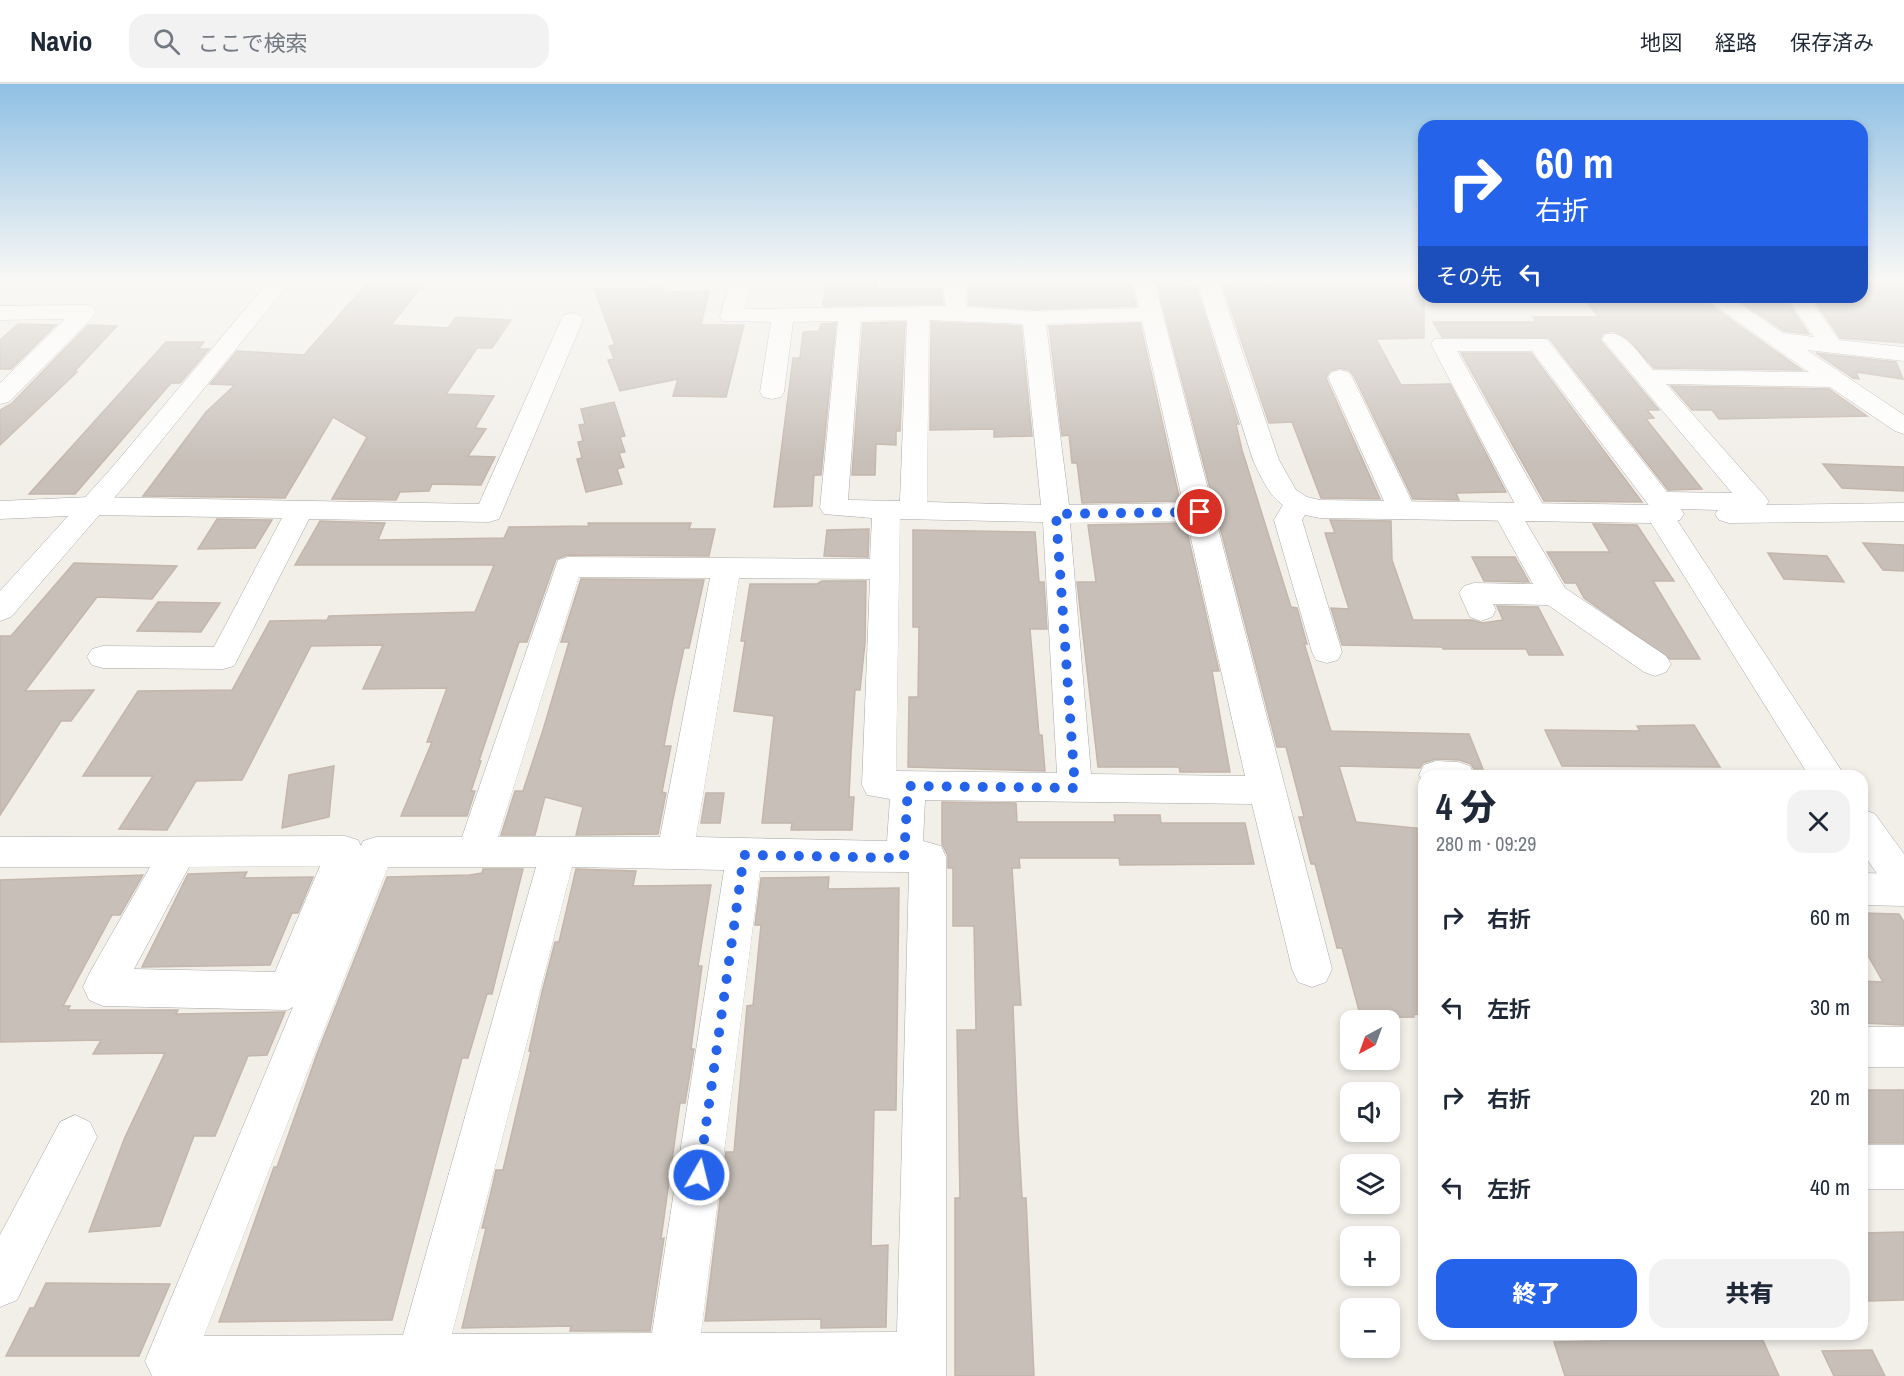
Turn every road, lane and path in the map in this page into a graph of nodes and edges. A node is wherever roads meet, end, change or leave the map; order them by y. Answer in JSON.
{"nodes":[{"id":1,"x":52,"y":340,"type":"edge"},
{"id":2,"x":232,"y":340,"type":"edge"},
{"id":3,"x":563,"y":340,"type":"edge"},
{"id":4,"x":779,"y":340,"type":"edge"},
{"id":5,"x":848,"y":340,"type":"edge"},
{"id":6,"x":915,"y":340,"type":"edge"},
{"id":7,"x":1037,"y":340,"type":"edge"},
{"id":8,"x":1157,"y":340,"type":"edge"},
{"id":9,"x":1227,"y":340,"type":"edge"},
{"id":10,"x":1614,"y":340,"type":"edge"},
{"id":11,"x":1778,"y":340,"type":"edge"},
{"id":12,"x":1788,"y":340,"type":"edge"},
{"id":13,"x":1828,"y":340,"type":"edge"},
{"id":14,"x":1831,"y":345,"type":"junction"},
{"id":15,"x":1904,"y":354,"type":"edge"},
{"id":16,"x":10,"y":377,"type":"edge"},
{"id":17,"x":1340,"y":377,"type":"dead end"},
{"id":18,"x":1646,"y":377,"type":"junction"},
{"id":19,"x":1836,"y":381,"type":"junction"},
{"id":20,"x":772,"y":392,"type":"dead end"},
{"id":21,"x":0,"y":397,"type":"edge"},
{"id":22,"x":1904,"y":426,"type":"edge"},
{"id":23,"x":1297,"y":504,"type":"junction"},
{"id":24,"x":90,"y":506,"type":"junction"},
{"id":25,"x":899,"y":509,"type":"junction"},
{"id":26,"x":1663,"y":509,"type":"junction"},
{"id":27,"x":0,"y":510,"type":"edge"},
{"id":28,"x":300,"y":510,"type":"junction"},
{"id":29,"x":1402,"y":510,"type":"junction"},
{"id":30,"x":1200,"y":512,"type":"junction"},
{"id":31,"x":1520,"y":512,"type":"junction"},
{"id":32,"x":1904,"y":512,"type":"edge"},
{"id":33,"x":1056,"y":514,"type":"junction"},
{"id":34,"x":726,"y":568,"type":"junction"},
{"id":35,"x":884,"y":569,"type":"junction"},
{"id":36,"x":1473,"y":591,"type":"dead end"},
{"id":37,"x":1554,"y":595,"type":"junction"},
{"id":38,"x":0,"y":610,"type":"edge"},
{"id":39,"x":1327,"y":652,"type":"dead end"},
{"id":40,"x":104,"y":657,"type":"dead end"},
{"id":41,"x":1655,"y":664,"type":"dead end"},
{"id":42,"x":1824,"y":770,"type":"edge"},
{"id":43,"x":908,"y":786,"type":"junction"},
{"id":44,"x":1075,"y":788,"type":"junction"},
{"id":45,"x":1266,"y":790,"type":"junction"},
{"id":46,"x":1868,"y":832,"type":"edge"},
{"id":47,"x":0,"y":852,"type":"edge"},
{"id":48,"x":178,"y":852,"type":"junction"},
{"id":49,"x":475,"y":852,"type":"junction"},
{"id":50,"x":558,"y":852,"type":"junction"},
{"id":51,"x":675,"y":852,"type":"junction"},
{"id":52,"x":744,"y":855,"type":"junction"},
{"id":53,"x":904,"y":858,"type":"junction"},
{"id":54,"x":1904,"y":883,"type":"edge"},
{"id":55,"x":1868,"y":888,"type":"edge"},
{"id":56,"x":1904,"y":890,"type":"edge"},
{"id":57,"x":1312,"y":969,"type":"dead end"},
{"id":58,"x":1868,"y":1047,"type":"edge"},
{"id":59,"x":1904,"y":1047,"type":"edge"},
{"id":60,"x":75,"y":1137,"type":"dead end"},
{"id":61,"x":1868,"y":1167,"type":"edge"},
{"id":62,"x":1904,"y":1167,"type":"edge"},
{"id":63,"x":0,"y":1283,"type":"edge"},
{"id":64,"x":673,"y":1357,"type":"junction"},
{"id":65,"x":421,"y":1360,"type":"junction"},
{"id":66,"x":921,"y":1366,"type":"edge"}],
"edges":[{"from":1,"to":16,"type":"street"},
{"from":2,"to":24,"type":"street"},
{"from":3,"to":28,"type":"street"},
{"from":4,"to":20,"type":"street"},
{"from":5,"to":25,"type":"street"},
{"from":6,"to":25,"type":"street"},
{"from":7,"to":33,"type":"street"},
{"from":8,"to":30,"type":"street"},
{"from":9,"to":23,"type":"street"},
{"from":10,"to":18,"type":"street"},
{"from":11,"to":19,"type":"street"},
{"from":12,"to":14,"type":"street"},
{"from":13,"to":14,"type":"street"},
{"from":14,"to":15,"type":"street"},
{"from":16,"to":21,"type":"street"},
{"from":17,"to":29,"type":"street"},
{"from":18,"to":19,"type":"street"},
{"from":18,"to":26,"type":"street"},
{"from":19,"to":22,"type":"street"},
{"from":23,"to":29,"type":"street"},
{"from":23,"to":39,"type":"street"},
{"from":24,"to":27,"type":"street"},
{"from":24,"to":28,"type":"street"},
{"from":24,"to":38,"type":"street"},
{"from":25,"to":33,"type":"street"},
{"from":25,"to":35,"type":"street"},
{"from":26,"to":31,"type":"street"},
{"from":26,"to":31,"type":"street"},
{"from":26,"to":32,"type":"street"},
{"from":26,"to":42,"type":"street"},
{"from":28,"to":40,"type":"street"},
{"from":29,"to":31,"type":"street"},
{"from":30,"to":33,"type":"street"},
{"from":30,"to":45,"type":"street"},
{"from":31,"to":37,"type":"street"},
{"from":33,"to":44,"type":"street"},
{"from":34,"to":35,"type":"street"},
{"from":34,"to":49,"type":"street"},
{"from":34,"to":51,"type":"street"},
{"from":35,"to":43,"type":"street"},
{"from":36,"to":37,"type":"street"},
{"from":37,"to":41,"type":"street"},
{"from":43,"to":44,"type":"street"},
{"from":43,"to":53,"type":"street"},
{"from":44,"to":45,"type":"street"},
{"from":45,"to":57,"type":"street"},
{"from":46,"to":54,"type":"street"},
{"from":47,"to":48,"type":"street"},
{"from":48,"to":48,"type":"street"},
{"from":49,"to":50,"type":"street"},
{"from":49,"to":65,"type":"street"},
{"from":50,"to":51,"type":"street"},
{"from":50,"to":65,"type":"street"},
{"from":51,"to":52,"type":"street"},
{"from":52,"to":53,"type":"street"},
{"from":52,"to":64,"type":"street"},
{"from":53,"to":66,"type":"street"},
{"from":55,"to":56,"type":"street"},
{"from":58,"to":59,"type":"street"},
{"from":60,"to":63,"type":"street"},
{"from":61,"to":62,"type":"street"},
{"from":64,"to":65,"type":"street"},
{"from":64,"to":66,"type":"street"}]}
